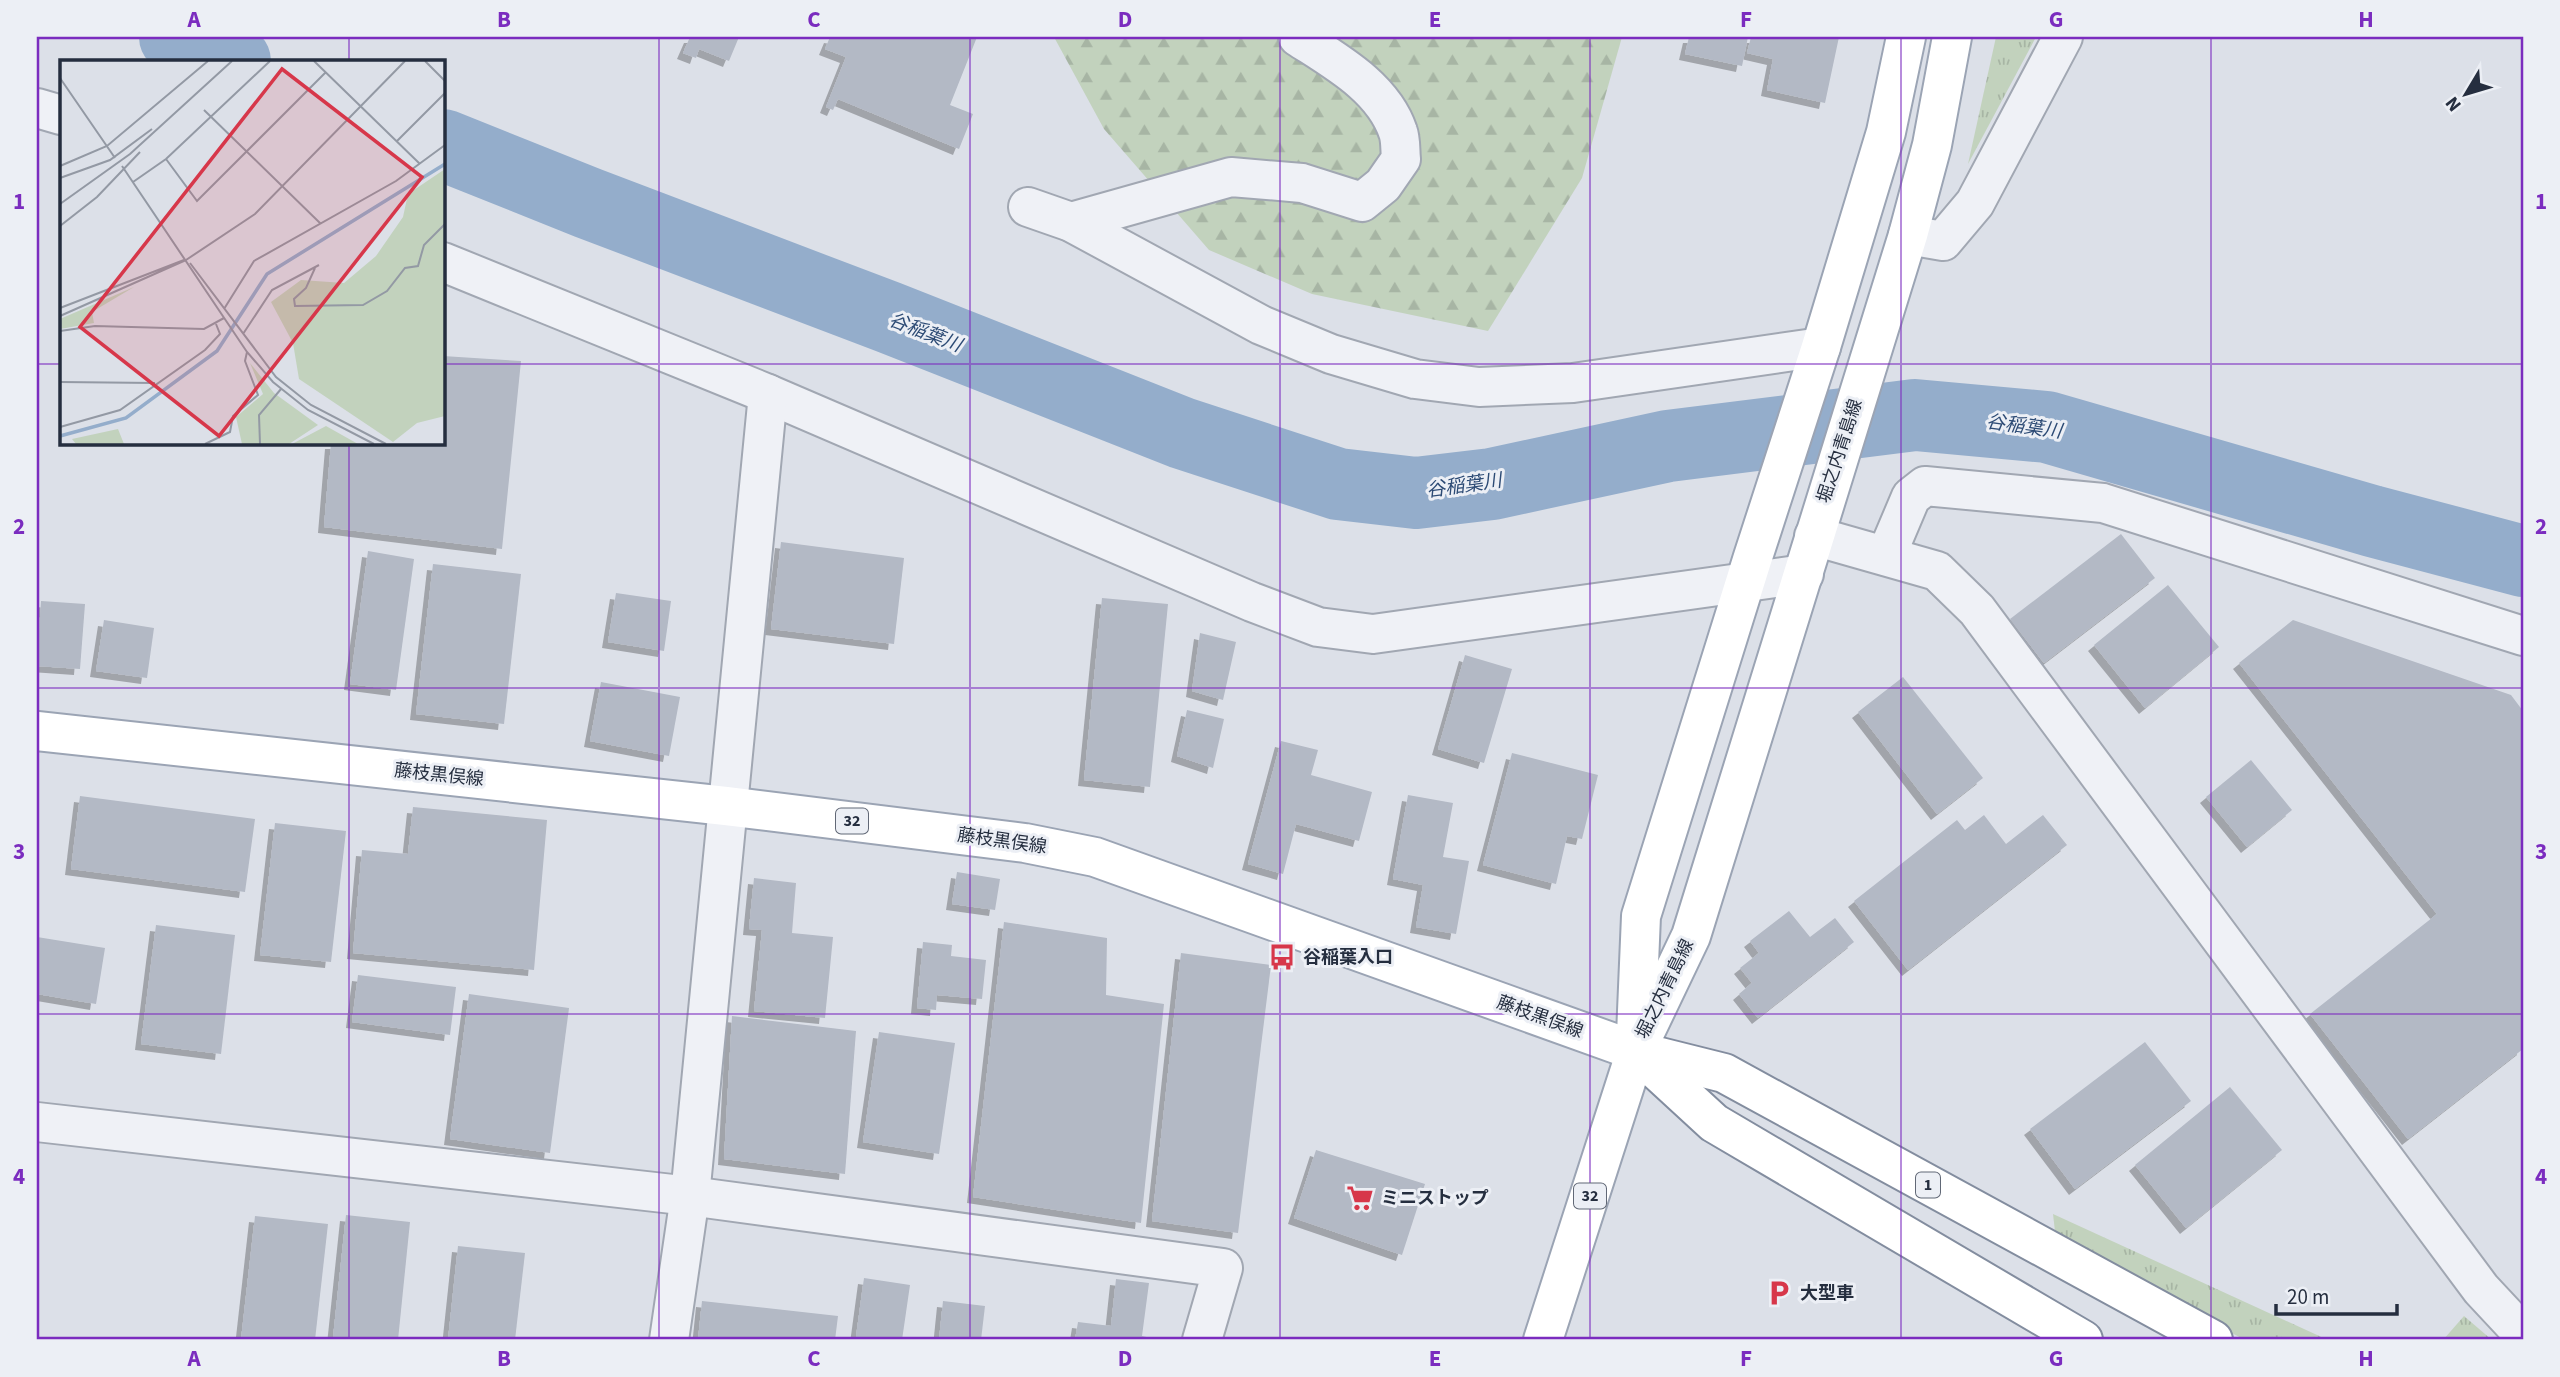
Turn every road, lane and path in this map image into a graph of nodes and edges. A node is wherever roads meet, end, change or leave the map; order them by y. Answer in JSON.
{"nodes":[{"id":1,"x":1298,"y":37,"type":"edge"},
{"id":2,"x":1906,"y":37,"type":"edge"},
{"id":3,"x":1952,"y":37,"type":"edge"},
{"id":4,"x":2063,"y":37,"type":"edge"},
{"id":5,"x":37,"y":108,"type":"edge"},
{"id":6,"x":60,"y":115,"type":"edge"},
{"id":7,"x":1028,"y":207,"type":"dead end"},
{"id":8,"x":1070,"y":222,"type":"junction"},
{"id":9,"x":1908,"y":235,"type":"junction"},
{"id":10,"x":444,"y":262,"type":"edge"},
{"id":11,"x":1816,"y":365,"type":"junction"},
{"id":12,"x":768,"y":394,"type":"junction"},
{"id":13,"x":1814,"y":536,"type":"junction"},
{"id":14,"x":1886,"y":556,"type":"junction"},
{"id":15,"x":1804,"y":575,"type":"junction"},
{"id":16,"x":1745,"y":582,"type":"junction"},
{"id":17,"x":2523,"y":636,"type":"edge"},
{"id":18,"x":37,"y":731,"type":"edge"},
{"id":19,"x":726,"y":806,"type":"junction"},
{"id":20,"x":1636,"y":1051,"type":"junction"},
{"id":21,"x":37,"y":1122,"type":"edge"},
{"id":22,"x":690,"y":1196,"type":"junction"},
{"id":23,"x":2523,"y":1335,"type":"edge"},
{"id":24,"x":669,"y":1340,"type":"edge"},
{"id":25,"x":1202,"y":1340,"type":"edge"},
{"id":26,"x":1544,"y":1340,"type":"edge"},
{"id":27,"x":2083,"y":1340,"type":"edge"},
{"id":28,"x":2213,"y":1340,"type":"edge"}],
"edges":[{"from":1,"to":8,"type":"street"},
{"from":2,"to":11,"type":"main road","name":"堀之内青島線"},
{"from":3,"to":9,"type":"main road","name":"堀之内青島線"},
{"from":4,"to":9,"type":"street"},
{"from":5,"to":6,"type":"street"},
{"from":7,"to":8,"type":"street"},
{"from":8,"to":11,"type":"street"},
{"from":9,"to":13,"type":"main road","name":"堀之内青島線"},
{"from":10,"to":12,"type":"street"},
{"from":11,"to":16,"type":"main road","name":"堀之内青島線"},
{"from":12,"to":16,"type":"street"},
{"from":12,"to":19,"type":"street"},
{"from":13,"to":14,"type":"street"},
{"from":13,"to":15,"type":"main road","name":"堀之内青島線"},
{"from":14,"to":17,"type":"street"},
{"from":14,"to":23,"type":"street"},
{"from":15,"to":16,"type":"street"},
{"from":15,"to":20,"type":"main road","name":"堀之内青島線"},
{"from":16,"to":20,"type":"main road","name":"堀之内青島線"},
{"from":18,"to":19,"type":"main road","name":"藤枝黒俣線","number":"32"},
{"from":19,"to":20,"type":"main road","name":"藤枝黒俣線","number":"32"},
{"from":19,"to":22,"type":"street"},
{"from":20,"to":26,"type":"main road","number":"32"},
{"from":20,"to":27,"type":"main road"},
{"from":20,"to":28,"type":"main road","number":"1"},
{"from":21,"to":22,"type":"street"},
{"from":22,"to":24,"type":"street"},
{"from":22,"to":25,"type":"street"}]}
